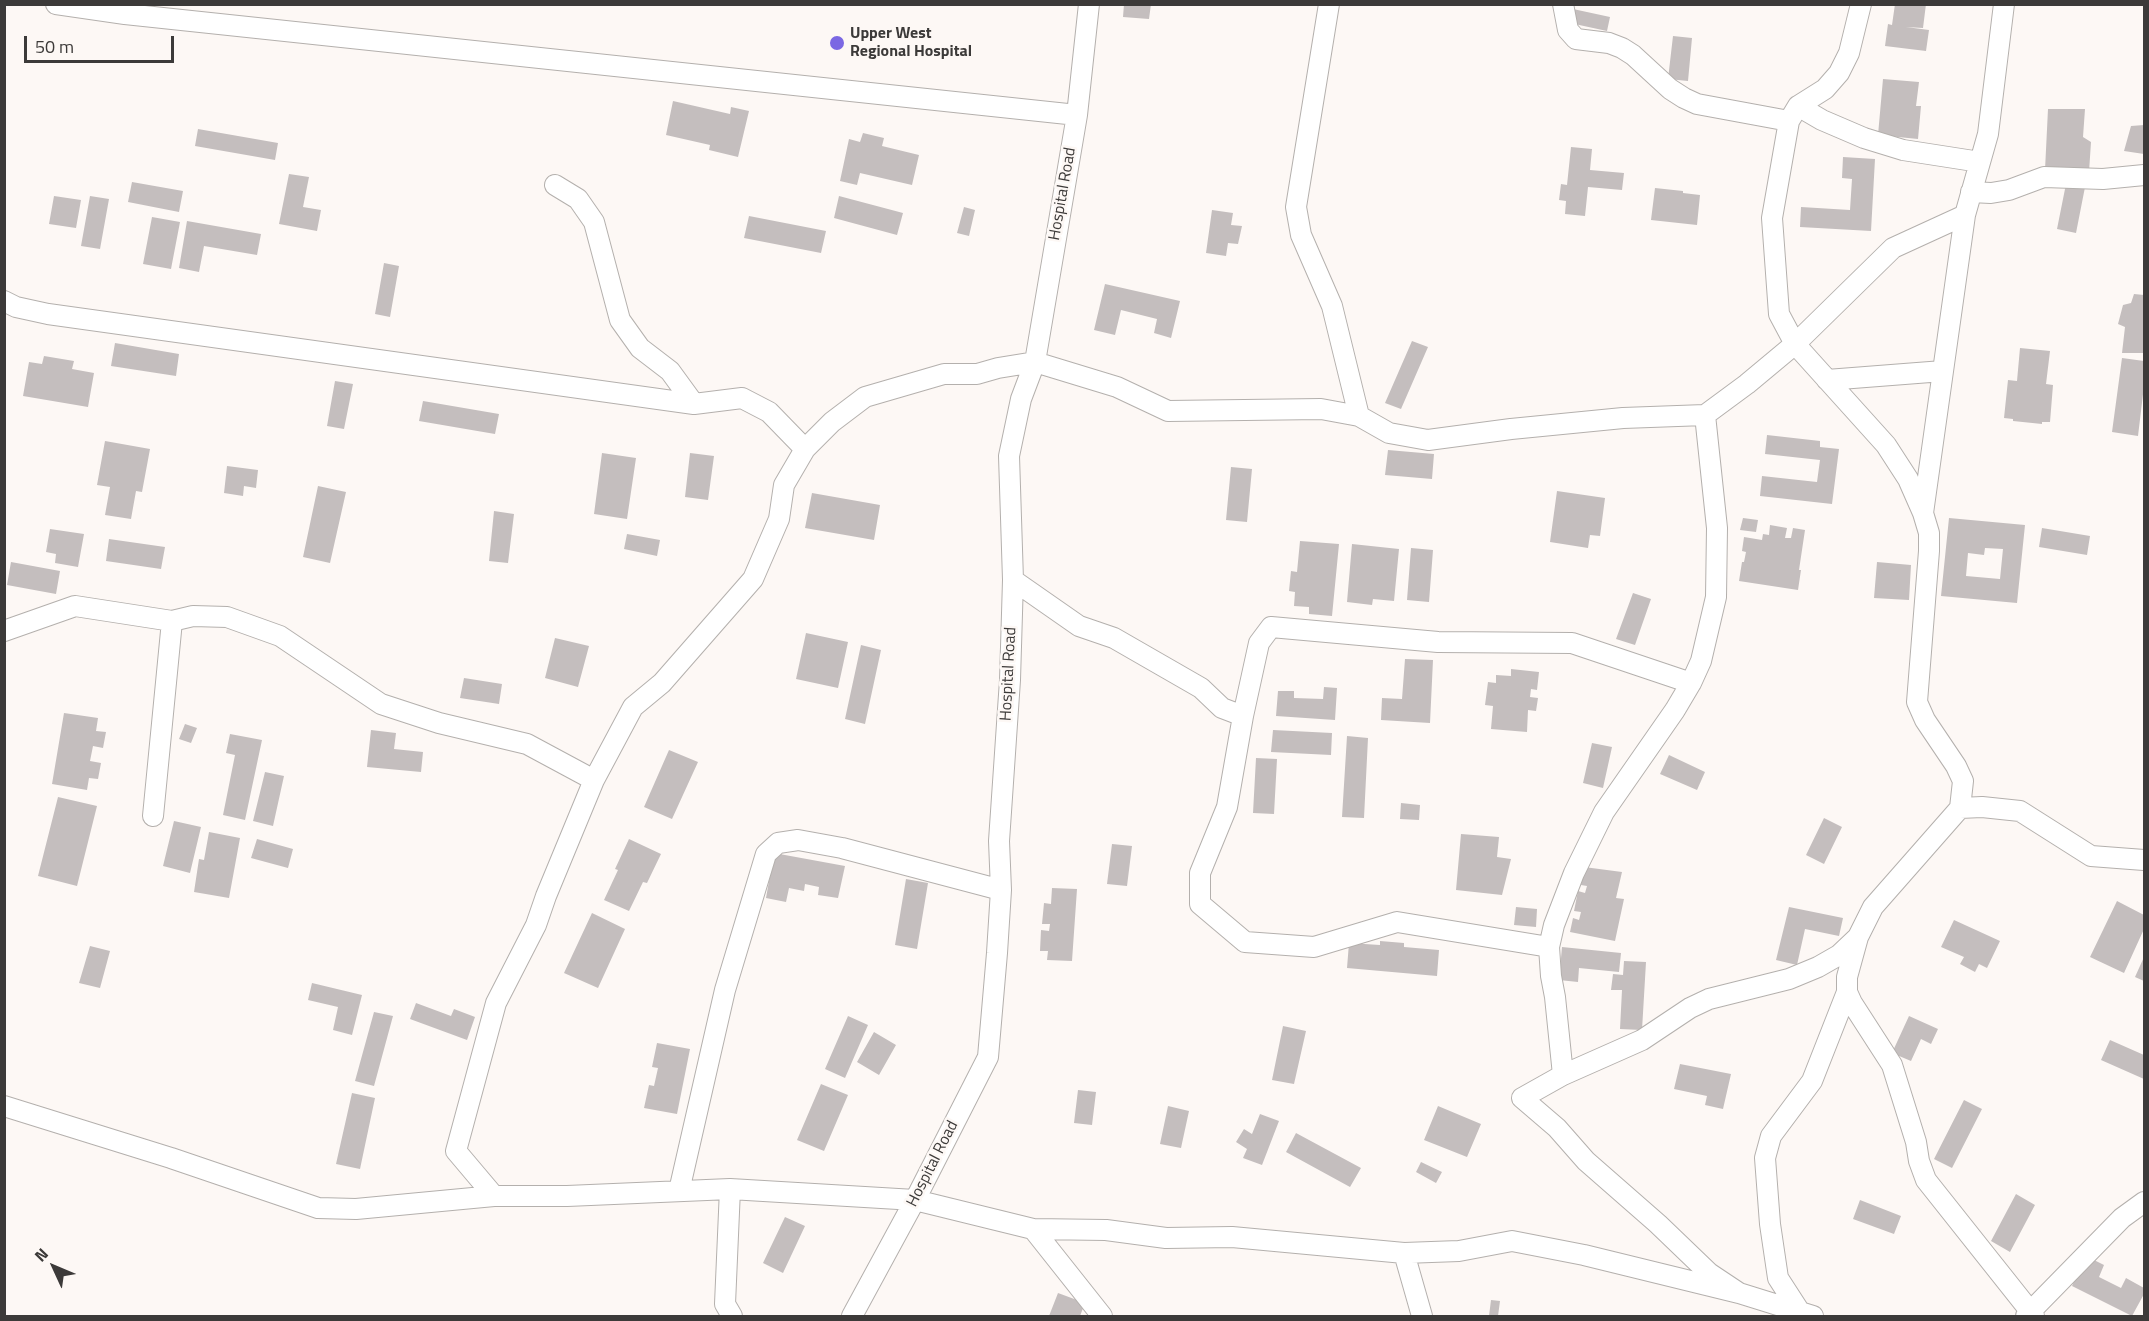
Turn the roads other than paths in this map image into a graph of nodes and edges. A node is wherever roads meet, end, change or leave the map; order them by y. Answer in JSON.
{"nodes":[{"id":1,"x":56,"y":4,"type":"edge"},
{"id":2,"x":1089,"y":4,"type":"edge"},
{"id":3,"x":1329,"y":4,"type":"edge"},
{"id":4,"x":1563,"y":4,"type":"edge"},
{"id":5,"x":1861,"y":4,"type":"edge"},
{"id":6,"x":2004,"y":4,"type":"edge"},
{"id":7,"x":1793,"y":113,"type":"junction"},
{"id":8,"x":1077,"y":115,"type":"junction"},
{"id":9,"x":1980,"y":162,"type":"junction"},
{"id":10,"x":2145,"y":175,"type":"edge"},
{"id":11,"x":555,"y":185,"type":"dead end"},
{"id":12,"x":1971,"y":192,"type":"junction"},
{"id":13,"x":1965,"y":215,"type":"junction"},
{"id":14,"x":4,"y":301,"type":"edge"},
{"id":15,"x":1795,"y":344,"type":"junction"},
{"id":16,"x":1035,"y":362,"type":"junction"},
{"id":17,"x":1942,"y":371,"type":"junction"},
{"id":18,"x":1827,"y":380,"type":"junction"},
{"id":19,"x":694,"y":404,"type":"junction"},
{"id":20,"x":1705,"y":415,"type":"junction"},
{"id":21,"x":1359,"y":417,"type":"junction"},
{"id":22,"x":805,"y":448,"type":"junction"},
{"id":23,"x":1923,"y":513,"type":"junction"},
{"id":24,"x":1013,"y":580,"type":"junction"},
{"id":25,"x":172,"y":621,"type":"junction"},
{"id":26,"x":4,"y":631,"type":"edge"},
{"id":27,"x":1691,"y":683,"type":"junction"},
{"id":28,"x":1243,"y":716,"type":"junction"},
{"id":29,"x":594,"y":780,"type":"junction"},
{"id":30,"x":1960,"y":808,"type":"junction"},
{"id":31,"x":153,"y":816,"type":"dead end"},
{"id":32,"x":2145,"y":860,"type":"edge"},
{"id":33,"x":1001,"y":890,"type":"junction"},
{"id":34,"x":1858,"y":937,"type":"junction"},
{"id":35,"x":1550,"y":947,"type":"junction"},
{"id":36,"x":1847,"y":992,"type":"junction"},
{"id":37,"x":1563,"y":1075,"type":"junction"},
{"id":38,"x":4,"y":1106,"type":"edge"},
{"id":39,"x":730,"y":1189,"type":"junction"},
{"id":40,"x":679,"y":1191,"type":"junction"},
{"id":41,"x":494,"y":1196,"type":"junction"},
{"id":42,"x":915,"y":1200,"type":"junction"},
{"id":43,"x":2145,"y":1202,"type":"edge"},
{"id":44,"x":1033,"y":1229,"type":"junction"},
{"id":45,"x":1404,"y":1253,"type":"junction"},
{"id":46,"x":1739,"y":1293,"type":"junction"},
{"id":47,"x":725,"y":1312,"type":"edge"},
{"id":48,"x":1806,"y":1314,"type":"edge"},
{"id":49,"x":2030,"y":1315,"type":"edge"},
{"id":50,"x":852,"y":1317,"type":"edge"},
{"id":51,"x":1102,"y":1317,"type":"edge"},
{"id":52,"x":1422,"y":1317,"type":"edge"}],
"edges":[{"from":1,"to":8,"type":"street"},
{"from":2,"to":8,"type":"street","name":"Hospital Road"},
{"from":3,"to":21,"type":"street"},
{"from":4,"to":7,"type":"street"},
{"from":5,"to":7,"type":"street"},
{"from":6,"to":9,"type":"street"},
{"from":7,"to":9,"type":"street"},
{"from":7,"to":15,"type":"street"},
{"from":8,"to":16,"type":"street","name":"Hospital Road"},
{"from":9,"to":12,"type":"street"},
{"from":10,"to":12,"type":"street"},
{"from":11,"to":19,"type":"street"},
{"from":12,"to":13,"type":"street"},
{"from":13,"to":15,"type":"street"},
{"from":13,"to":17,"type":"street"},
{"from":14,"to":19,"type":"street"},
{"from":15,"to":18,"type":"street"},
{"from":15,"to":20,"type":"street"},
{"from":16,"to":21,"type":"street"},
{"from":16,"to":22,"type":"street"},
{"from":16,"to":24,"type":"street","name":"Hospital Road"},
{"from":17,"to":18,"type":"street"},
{"from":17,"to":23,"type":"street"},
{"from":18,"to":23,"type":"street"},
{"from":19,"to":22,"type":"street"},
{"from":20,"to":21,"type":"street"},
{"from":20,"to":27,"type":"street"},
{"from":22,"to":29,"type":"street"},
{"from":23,"to":30,"type":"street"},
{"from":24,"to":28,"type":"street"},
{"from":24,"to":33,"type":"street","name":"Hospital Road"},
{"from":25,"to":26,"type":"street"},
{"from":25,"to":29,"type":"street"},
{"from":25,"to":31,"type":"street"},
{"from":27,"to":28,"type":"street"},
{"from":27,"to":35,"type":"street"},
{"from":28,"to":35,"type":"street"},
{"from":29,"to":41,"type":"street"},
{"from":30,"to":32,"type":"street"},
{"from":30,"to":34,"type":"street"},
{"from":33,"to":40,"type":"street"},
{"from":33,"to":42,"type":"street","name":"Hospital Road"},
{"from":34,"to":36,"type":"street"},
{"from":34,"to":37,"type":"street"},
{"from":35,"to":37,"type":"street"},
{"from":36,"to":48,"type":"street"},
{"from":36,"to":49,"type":"street"},
{"from":37,"to":46,"type":"street"},
{"from":38,"to":41,"type":"street"},
{"from":39,"to":40,"type":"street"},
{"from":39,"to":42,"type":"street"},
{"from":39,"to":47,"type":"street"},
{"from":40,"to":41,"type":"street"},
{"from":42,"to":44,"type":"street"},
{"from":42,"to":50,"type":"street","name":"Hospital Road"},
{"from":43,"to":49,"type":"street"},
{"from":44,"to":45,"type":"street"},
{"from":44,"to":51,"type":"street"},
{"from":45,"to":46,"type":"street"},
{"from":45,"to":52,"type":"street"},
{"from":46,"to":48,"type":"street"}]}
